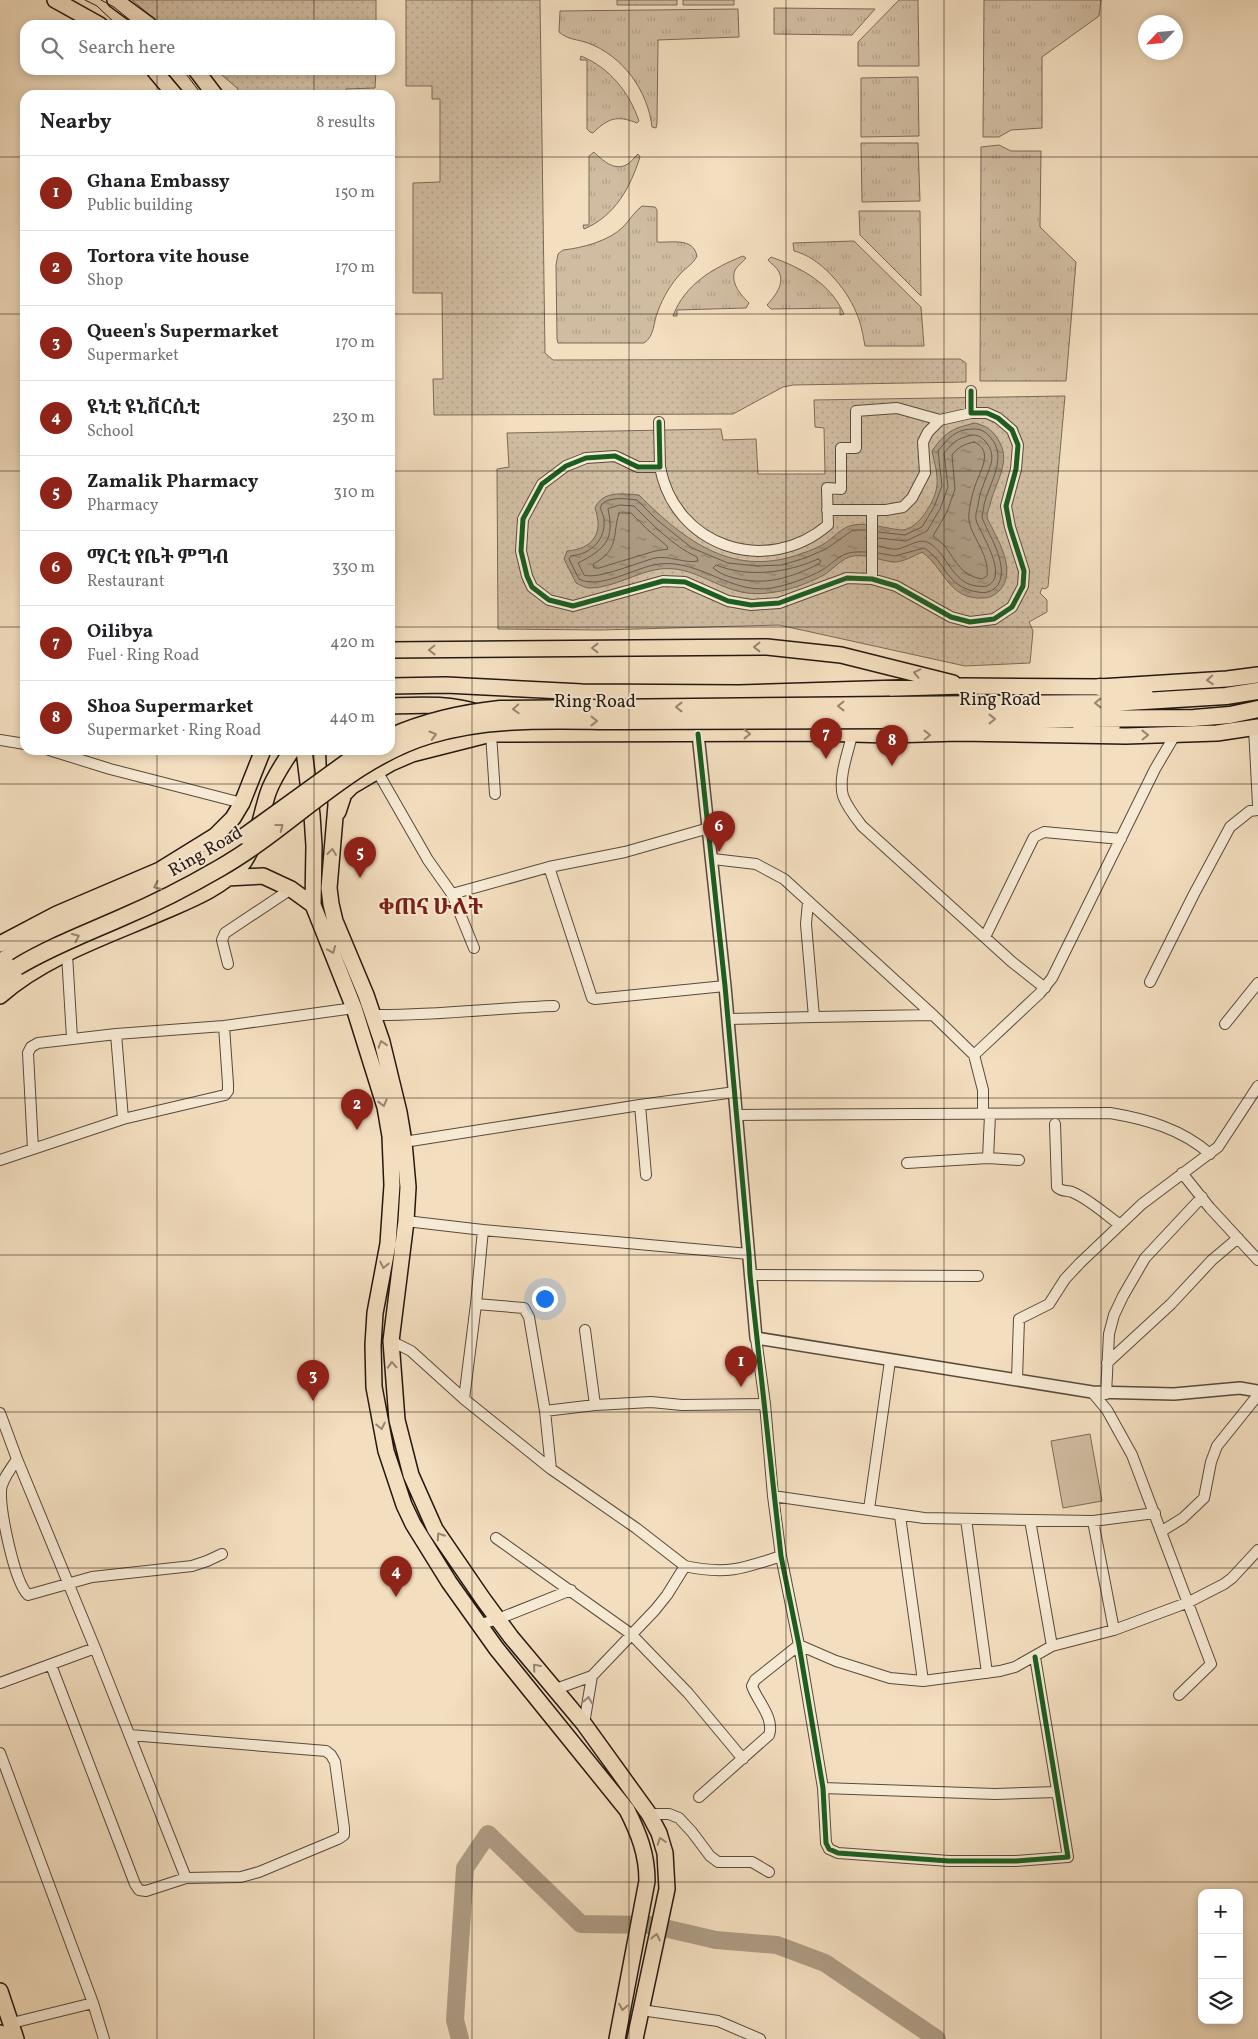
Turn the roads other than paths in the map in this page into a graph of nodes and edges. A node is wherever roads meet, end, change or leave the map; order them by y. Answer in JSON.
{"nodes":[{"id":1,"x":55,"y":0,"type":"edge"},
{"id":2,"x":114,"y":0,"type":"edge"},
{"id":3,"x":91,"y":20,"type":"edge"},
{"id":4,"x":142,"y":20,"type":"edge"},
{"id":5,"x":158,"y":75,"type":"edge"},
{"id":6,"x":200,"y":75,"type":"edge"},
{"id":7,"x":171,"y":90,"type":"edge"},
{"id":8,"x":210,"y":90,"type":"edge"},
{"id":9,"x":971,"y":391,"type":"dead end"},
{"id":10,"x":971,"y":413,"type":"junction"},
{"id":11,"x":940,"y":420,"type":"junction"},
{"id":12,"x":659,"y":422,"type":"dead end"},
{"id":13,"x":660,"y":467,"type":"junction"},
{"id":14,"x":828,"y":510,"type":"junction"},
{"id":15,"x":872,"y":510,"type":"junction"},
{"id":16,"x":872,"y":579,"type":"junction"},
{"id":17,"x":395,"y":650,"type":"edge"},
{"id":18,"x":1258,"y":675,"type":"edge"},
{"id":19,"x":395,"y":686,"type":"edge"},
{"id":20,"x":964,"y":686,"type":"junction"},
{"id":21,"x":1100,"y":687,"type":"junction"},
{"id":22,"x":1258,"y":691,"type":"edge"},
{"id":23,"x":1164,"y":700,"type":"junction"},
{"id":24,"x":395,"y":706,"type":"edge"},
{"id":25,"x":1258,"y":709,"type":"edge"},
{"id":26,"x":891,"y":713,"type":"junction"},
{"id":27,"x":1136,"y":720,"type":"junction"},
{"id":28,"x":1256,"y":727,"type":"edge"},
{"id":29,"x":491,"y":734,"type":"junction"},
{"id":30,"x":529,"y":734,"type":"junction"},
{"id":31,"x":698,"y":734,"type":"junction"},
{"id":32,"x":1078,"y":734,"type":"junction"},
{"id":33,"x":395,"y":735,"type":"edge"},
{"id":34,"x":852,"y":735,"type":"junction"},
{"id":35,"x":1175,"y":735,"type":"junction"},
{"id":36,"x":0,"y":740,"type":"edge"},
{"id":37,"x":20,"y":743,"type":"edge"},
{"id":38,"x":395,"y":749,"type":"edge"},
{"id":39,"x":65,"y":755,"type":"edge"},
{"id":40,"x":261,"y":755,"type":"edge"},
{"id":41,"x":289,"y":755,"type":"edge"},
{"id":42,"x":305,"y":755,"type":"edge"},
{"id":43,"x":334,"y":755,"type":"edge"},
{"id":44,"x":357,"y":755,"type":"edge"},
{"id":45,"x":382,"y":755,"type":"edge"},
{"id":46,"x":377,"y":771,"type":"junction"},
{"id":47,"x":495,"y":794,"type":"dead end"},
{"id":48,"x":242,"y":803,"type":"junction"},
{"id":49,"x":1258,"y":805,"type":"edge"},
{"id":50,"x":1258,"y":810,"type":"edge"},
{"id":51,"x":335,"y":823,"type":"junction"},
{"id":52,"x":709,"y":828,"type":"junction"},
{"id":53,"x":1120,"y":839,"type":"junction"},
{"id":54,"x":713,"y":859,"type":"junction"},
{"id":55,"x":549,"y":867,"type":"junction"},
{"id":56,"x":226,"y":878,"type":"junction"},
{"id":57,"x":291,"y":889,"type":"junction"},
{"id":58,"x":452,"y":894,"type":"junction"},
{"id":59,"x":808,"y":902,"type":"junction"},
{"id":60,"x":313,"y":905,"type":"junction"},
{"id":61,"x":985,"y":937,"type":"junction"},
{"id":62,"x":474,"y":948,"type":"dead end"},
{"id":63,"x":67,"y":954,"type":"junction"},
{"id":64,"x":6,"y":957,"type":"edge"},
{"id":65,"x":228,"y":964,"type":"dead end"},
{"id":66,"x":0,"y":980,"type":"edge"},
{"id":67,"x":1150,"y":982,"type":"dead end"},
{"id":68,"x":1258,"y":983,"type":"edge"},
{"id":69,"x":725,"y":986,"type":"junction"},
{"id":70,"x":1044,"y":988,"type":"junction"},
{"id":71,"x":0,"y":996,"type":"edge"},
{"id":72,"x":554,"y":1006,"type":"dead end"},
{"id":73,"x":354,"y":1008,"type":"junction"},
{"id":74,"x":373,"y":1015,"type":"junction"},
{"id":75,"x":934,"y":1015,"type":"junction"},
{"id":76,"x":814,"y":1017,"type":"junction"},
{"id":77,"x":728,"y":1019,"type":"junction"},
{"id":78,"x":1225,"y":1024,"type":"dead end"},
{"id":79,"x":224,"y":1026,"type":"junction"},
{"id":80,"x":116,"y":1034,"type":"junction"},
{"id":81,"x":72,"y":1038,"type":"junction"},
{"id":82,"x":974,"y":1055,"type":"junction"},
{"id":83,"x":389,"y":1066,"type":"junction"},
{"id":84,"x":374,"y":1069,"type":"junction"},
{"id":85,"x":1258,"y":1086,"type":"edge"},
{"id":86,"x":735,"y":1092,"type":"junction"},
{"id":87,"x":1254,"y":1101,"type":"edge"},
{"id":88,"x":640,"y":1105,"type":"junction"},
{"id":89,"x":987,"y":1114,"type":"junction"},
{"id":90,"x":737,"y":1115,"type":"junction"},
{"id":91,"x":123,"y":1118,"type":"junction"},
{"id":92,"x":1055,"y":1124,"type":"dead end"},
{"id":93,"x":404,"y":1142,"type":"junction"},
{"id":94,"x":33,"y":1150,"type":"junction"},
{"id":95,"x":1210,"y":1154,"type":"junction"},
{"id":96,"x":988,"y":1158,"type":"junction"},
{"id":97,"x":0,"y":1160,"type":"edge"},
{"id":98,"x":1019,"y":1160,"type":"dead end"},
{"id":99,"x":907,"y":1163,"type":"dead end"},
{"id":100,"x":1182,"y":1173,"type":"junction"},
{"id":101,"x":646,"y":1175,"type":"dead end"},
{"id":102,"x":1202,"y":1197,"type":"junction"},
{"id":103,"x":406,"y":1220,"type":"junction"},
{"id":104,"x":1120,"y":1225,"type":"junction"},
{"id":105,"x":483,"y":1230,"type":"junction"},
{"id":106,"x":1238,"y":1238,"type":"junction"},
{"id":107,"x":749,"y":1254,"type":"junction"},
{"id":108,"x":1258,"y":1260,"type":"edge"},
{"id":109,"x":750,"y":1275,"type":"junction"},
{"id":110,"x":978,"y":1276,"type":"dead end"},
{"id":111,"x":476,"y":1304,"type":"junction"},
{"id":112,"x":585,"y":1330,"type":"dead end"},
{"id":113,"x":756,"y":1338,"type":"junction"},
{"id":114,"x":391,"y":1341,"type":"junction"},
{"id":115,"x":890,"y":1361,"type":"junction"},
{"id":116,"x":1108,"y":1363,"type":"junction"},
{"id":117,"x":1017,"y":1379,"type":"junction"},
{"id":118,"x":1092,"y":1392,"type":"junction"},
{"id":119,"x":1258,"y":1393,"type":"edge"},
{"id":120,"x":1106,"y":1394,"type":"junction"},
{"id":121,"x":464,"y":1399,"type":"junction"},
{"id":122,"x":765,"y":1404,"type":"junction"},
{"id":123,"x":595,"y":1405,"type":"junction"},
{"id":124,"x":545,"y":1411,"type":"junction"},
{"id":125,"x":0,"y":1413,"type":"edge"},
{"id":126,"x":17,"y":1459,"type":"junction"},
{"id":127,"x":551,"y":1469,"type":"junction"},
{"id":128,"x":773,"y":1496,"type":"junction"},
{"id":129,"x":869,"y":1509,"type":"junction"},
{"id":130,"x":1154,"y":1513,"type":"junction"},
{"id":131,"x":900,"y":1516,"type":"junction"},
{"id":132,"x":966,"y":1519,"type":"junction"},
{"id":133,"x":1030,"y":1520,"type":"junction"},
{"id":134,"x":1093,"y":1521,"type":"junction"},
{"id":135,"x":1162,"y":1531,"type":"junction"},
{"id":136,"x":496,"y":1538,"type":"dead end"},
{"id":137,"x":1258,"y":1550,"type":"edge"},
{"id":138,"x":222,"y":1554,"type":"dead end"},
{"id":139,"x":781,"y":1556,"type":"junction"},
{"id":140,"x":685,"y":1566,"type":"junction"},
{"id":141,"x":69,"y":1583,"type":"junction"},
{"id":142,"x":571,"y":1590,"type":"junction"},
{"id":143,"x":1189,"y":1602,"type":"junction"},
{"id":144,"x":498,"y":1620,"type":"junction"},
{"id":145,"x":478,"y":1624,"type":"junction"},
{"id":146,"x":1114,"y":1630,"type":"junction"},
{"id":147,"x":631,"y":1634,"type":"junction"},
{"id":148,"x":799,"y":1645,"type":"junction"},
{"id":149,"x":1052,"y":1646,"type":"junction"},
{"id":150,"x":95,"y":1648,"type":"junction"},
{"id":151,"x":1035,"y":1657,"type":"junction"},
{"id":152,"x":51,"y":1665,"type":"junction"},
{"id":153,"x":988,"y":1673,"type":"junction"},
{"id":154,"x":592,"y":1676,"type":"junction"},
{"id":155,"x":923,"y":1681,"type":"junction"},
{"id":156,"x":0,"y":1682,"type":"edge"},
{"id":157,"x":556,"y":1690,"type":"junction"},
{"id":158,"x":1179,"y":1695,"type":"dead end"},
{"id":159,"x":584,"y":1724,"type":"junction"},
{"id":160,"x":130,"y":1735,"type":"junction"},
{"id":161,"x":0,"y":1753,"type":"edge"},
{"id":162,"x":742,"y":1759,"type":"junction"},
{"id":163,"x":823,"y":1788,"type":"junction"},
{"id":164,"x":1056,"y":1792,"type":"junction"},
{"id":165,"x":699,"y":1798,"type":"dead end"},
{"id":166,"x":649,"y":1814,"type":"junction"},
{"id":167,"x":769,"y":1872,"type":"dead end"},
{"id":168,"x":186,"y":1878,"type":"junction"},
{"id":169,"x":0,"y":1990,"type":"edge"},
{"id":170,"x":93,"y":2003,"type":"junction"},
{"id":171,"x":641,"y":2010,"type":"junction"},
{"id":172,"x":12,"y":2023,"type":"junction"},
{"id":173,"x":0,"y":2033,"type":"edge"},
{"id":174,"x":2,"y":2039,"type":"edge"},
{"id":175,"x":16,"y":2039,"type":"edge"},
{"id":176,"x":104,"y":2039,"type":"edge"},
{"id":177,"x":617,"y":2039,"type":"edge"},
{"id":178,"x":635,"y":2039,"type":"edge"},
{"id":179,"x":760,"y":2039,"type":"edge"}],
"edges":[{"from":1,"to":3,"type":"main road"},
{"from":2,"to":4,"type":"main road"},
{"from":5,"to":7,"type":"main road"},
{"from":6,"to":8,"type":"main road"},
{"from":9,"to":10,"type":"street"},
{"from":10,"to":11,"type":"street"},
{"from":10,"to":16,"type":"street"},
{"from":11,"to":14,"type":"street"},
{"from":11,"to":15,"type":"street"},
{"from":12,"to":13,"type":"street"},
{"from":13,"to":14,"type":"street"},
{"from":13,"to":16,"type":"street"},
{"from":14,"to":15,"type":"street"},
{"from":15,"to":16,"type":"street"},
{"from":20,"to":17,"type":"main road","one_way":true},
{"from":18,"to":21,"type":"main road","name":"Ring Road","one_way":true},
{"from":19,"to":20,"type":"main road","name":"Ring Road"},
{"from":20,"to":21,"type":"main road","name":"Ring Road"},
{"from":21,"to":23,"type":"highway"},
{"from":22,"to":23,"type":"highway"},
{"from":23,"to":26,"type":"highway","one_way":true},
{"from":24,"to":30,"type":"main road"},
{"from":25,"to":27,"type":"highway","name":"Ring Road"},
{"from":26,"to":27,"type":"highway","name":"Ring Road","one_way":true},
{"from":26,"to":33,"type":"highway","name":"Ring Road","one_way":true,"bridge":true},
{"from":38,"to":26,"type":"highway","name":"Ring Road","one_way":true,"bridge":true},
{"from":27,"to":32,"type":"highway"},
{"from":28,"to":35,"type":"main road"},
{"from":28,"to":49,"type":"street"},
{"from":29,"to":30,"type":"main road"},
{"from":29,"to":46,"type":"main road"},
{"from":29,"to":47,"type":"street"},
{"from":30,"to":31,"type":"main road"},
{"from":31,"to":34,"type":"main road","one_way":true},
{"from":31,"to":52,"type":"street"},
{"from":34,"to":32,"type":"main road","one_way":true},
{"from":32,"to":35,"type":"main road","one_way":true},
{"from":34,"to":61,"type":"street"},
{"from":35,"to":53,"type":"street"},
{"from":36,"to":37,"type":"street"},
{"from":39,"to":48,"type":"street"},
{"from":40,"to":48,"type":"main road"},
{"from":41,"to":56,"type":"main road"},
{"from":42,"to":60,"type":"main road"},
{"from":43,"to":51,"type":"main road"},
{"from":44,"to":64,"type":"highway","name":"Ring Road","one_way":true,"bridge":true},
{"from":64,"to":45,"type":"highway","name":"Ring Road","one_way":true,"bridge":true},
{"from":46,"to":51,"type":"main road"},
{"from":46,"to":58,"type":"street"},
{"from":48,"to":64,"type":"main road"},
{"from":50,"to":67,"type":"street"},
{"from":74,"to":51,"type":"main road","one_way":true},
{"from":52,"to":54,"type":"street"},
{"from":52,"to":55,"type":"street"},
{"from":53,"to":61,"type":"street"},
{"from":53,"to":70,"type":"street"},
{"from":54,"to":59,"type":"street"},
{"from":54,"to":69,"type":"street"},
{"from":55,"to":58,"type":"street"},
{"from":55,"to":69,"type":"street"},
{"from":56,"to":57,"type":"main road"},
{"from":56,"to":63,"type":"main road"},
{"from":57,"to":60,"type":"main road"},
{"from":57,"to":65,"type":"street"},
{"from":58,"to":62,"type":"street"},
{"from":59,"to":75,"type":"street"},
{"from":59,"to":76,"type":"street"},
{"from":60,"to":73,"type":"main road","one_way":true},
{"from":61,"to":70,"type":"street"},
{"from":63,"to":71,"type":"main road"},
{"from":63,"to":81,"type":"street"},
{"from":64,"to":66,"type":"highway","name":"Ring Road"},
{"from":68,"to":78,"type":"street"},
{"from":69,"to":77,"type":"street"},
{"from":70,"to":82,"type":"street"},
{"from":72,"to":74,"type":"street"},
{"from":73,"to":79,"type":"street"},
{"from":73,"to":84,"type":"main road"},
{"from":83,"to":74,"type":"main road","one_way":true},
{"from":75,"to":76,"type":"street"},
{"from":75,"to":82,"type":"street"},
{"from":76,"to":77,"type":"street"},
{"from":77,"to":86,"type":"street"},
{"from":79,"to":80,"type":"street"},
{"from":79,"to":91,"type":"street"},
{"from":80,"to":81,"type":"street"},
{"from":80,"to":91,"type":"street"},
{"from":81,"to":94,"type":"street"},
{"from":82,"to":89,"type":"street"},
{"from":83,"to":84,"type":"main road"},
{"from":83,"to":93,"type":"main road"},
{"from":84,"to":145,"type":"main road","one_way":true},
{"from":85,"to":87,"type":"street"},
{"from":86,"to":88,"type":"street"},
{"from":86,"to":90,"type":"street"},
{"from":87,"to":95,"type":"street"},
{"from":88,"to":93,"type":"street"},
{"from":88,"to":101,"type":"street"},
{"from":89,"to":90,"type":"street"},
{"from":89,"to":95,"type":"street"},
{"from":89,"to":96,"type":"street"},
{"from":90,"to":107,"type":"street"},
{"from":91,"to":94,"type":"street"},
{"from":92,"to":104,"type":"street"},
{"from":93,"to":103,"type":"main road"},
{"from":94,"to":97,"type":"street"},
{"from":95,"to":100,"type":"street"},
{"from":96,"to":98,"type":"street"},
{"from":96,"to":99,"type":"street"},
{"from":100,"to":102,"type":"street"},
{"from":100,"to":104,"type":"street"},
{"from":102,"to":106,"type":"street"},
{"from":102,"to":116,"type":"street"},
{"from":103,"to":105,"type":"street"},
{"from":103,"to":114,"type":"main road"},
{"from":104,"to":117,"type":"street"},
{"from":105,"to":107,"type":"street"},
{"from":105,"to":111,"type":"street"},
{"from":106,"to":108,"type":"street"},
{"from":106,"to":116,"type":"street"},
{"from":107,"to":109,"type":"street"},
{"from":109,"to":110,"type":"street"},
{"from":109,"to":113,"type":"street"},
{"from":111,"to":121,"type":"street"},
{"from":111,"to":124,"type":"street"},
{"from":112,"to":123,"type":"street"},
{"from":113,"to":115,"type":"street"},
{"from":113,"to":122,"type":"street"},
{"from":114,"to":121,"type":"street"},
{"from":144,"to":114,"type":"main road","one_way":true},
{"from":115,"to":117,"type":"street"},
{"from":115,"to":129,"type":"street"},
{"from":116,"to":120,"type":"street"},
{"from":117,"to":118,"type":"street"},
{"from":118,"to":120,"type":"street"},
{"from":118,"to":130,"type":"street"},
{"from":119,"to":120,"type":"street"},
{"from":119,"to":135,"type":"street"},
{"from":121,"to":127,"type":"street"},
{"from":122,"to":123,"type":"street"},
{"from":122,"to":128,"type":"street"},
{"from":123,"to":124,"type":"street"},
{"from":124,"to":127,"type":"street"},
{"from":125,"to":126,"type":"street"},
{"from":126,"to":141,"type":"street"},
{"from":126,"to":141,"type":"street"},
{"from":127,"to":140,"type":"street"},
{"from":128,"to":129,"type":"street"},
{"from":128,"to":139,"type":"street"},
{"from":129,"to":131,"type":"street"},
{"from":130,"to":134,"type":"street"},
{"from":130,"to":135,"type":"street"},
{"from":131,"to":132,"type":"street"},
{"from":131,"to":155,"type":"street"},
{"from":132,"to":133,"type":"street"},
{"from":132,"to":153,"type":"street"},
{"from":133,"to":134,"type":"street"},
{"from":133,"to":149,"type":"street"},
{"from":134,"to":146,"type":"street"},
{"from":135,"to":143,"type":"street"},
{"from":136,"to":142,"type":"street"},
{"from":137,"to":143,"type":"street"},
{"from":138,"to":141,"type":"street"},
{"from":139,"to":140,"type":"street"},
{"from":139,"to":148,"type":"street"},
{"from":140,"to":147,"type":"street"},
{"from":141,"to":150,"type":"street"},
{"from":142,"to":144,"type":"street"},
{"from":142,"to":147,"type":"street"},
{"from":143,"to":146,"type":"street"},
{"from":143,"to":158,"type":"street"},
{"from":144,"to":145,"type":"street"},
{"from":157,"to":144,"type":"main road","one_way":true},
{"from":145,"to":177,"type":"main road","one_way":true},
{"from":146,"to":149,"type":"street"},
{"from":147,"to":154,"type":"street"},
{"from":147,"to":162,"type":"street"},
{"from":148,"to":155,"type":"street"},
{"from":148,"to":162,"type":"street"},
{"from":148,"to":163,"type":"street"},
{"from":149,"to":151,"type":"street"},
{"from":150,"to":152,"type":"street"},
{"from":150,"to":160,"type":"street"},
{"from":151,"to":153,"type":"street"},
{"from":151,"to":164,"type":"street"},
{"from":152,"to":156,"type":"street"},
{"from":152,"to":168,"type":"street"},
{"from":153,"to":155,"type":"street"},
{"from":154,"to":157,"type":"street"},
{"from":159,"to":154,"type":"street","one_way":true},
{"from":157,"to":159,"type":"main road"},
{"from":159,"to":166,"type":"main road"},
{"from":160,"to":168,"type":"street"},
{"from":160,"to":168,"type":"street"},
{"from":161,"to":170,"type":"street"},
{"from":162,"to":165,"type":"street"},
{"from":163,"to":164,"type":"street"},
{"from":163,"to":164,"type":"street"},
{"from":166,"to":167,"type":"street"},
{"from":171,"to":166,"type":"main road","one_way":true},
{"from":169,"to":172,"type":"main road"},
{"from":170,"to":172,"type":"street"},
{"from":170,"to":176,"type":"street"},
{"from":171,"to":178,"type":"main road"},
{"from":171,"to":179,"type":"street"},
{"from":172,"to":175,"type":"main road"},
{"from":173,"to":174,"type":"main road"}]}
